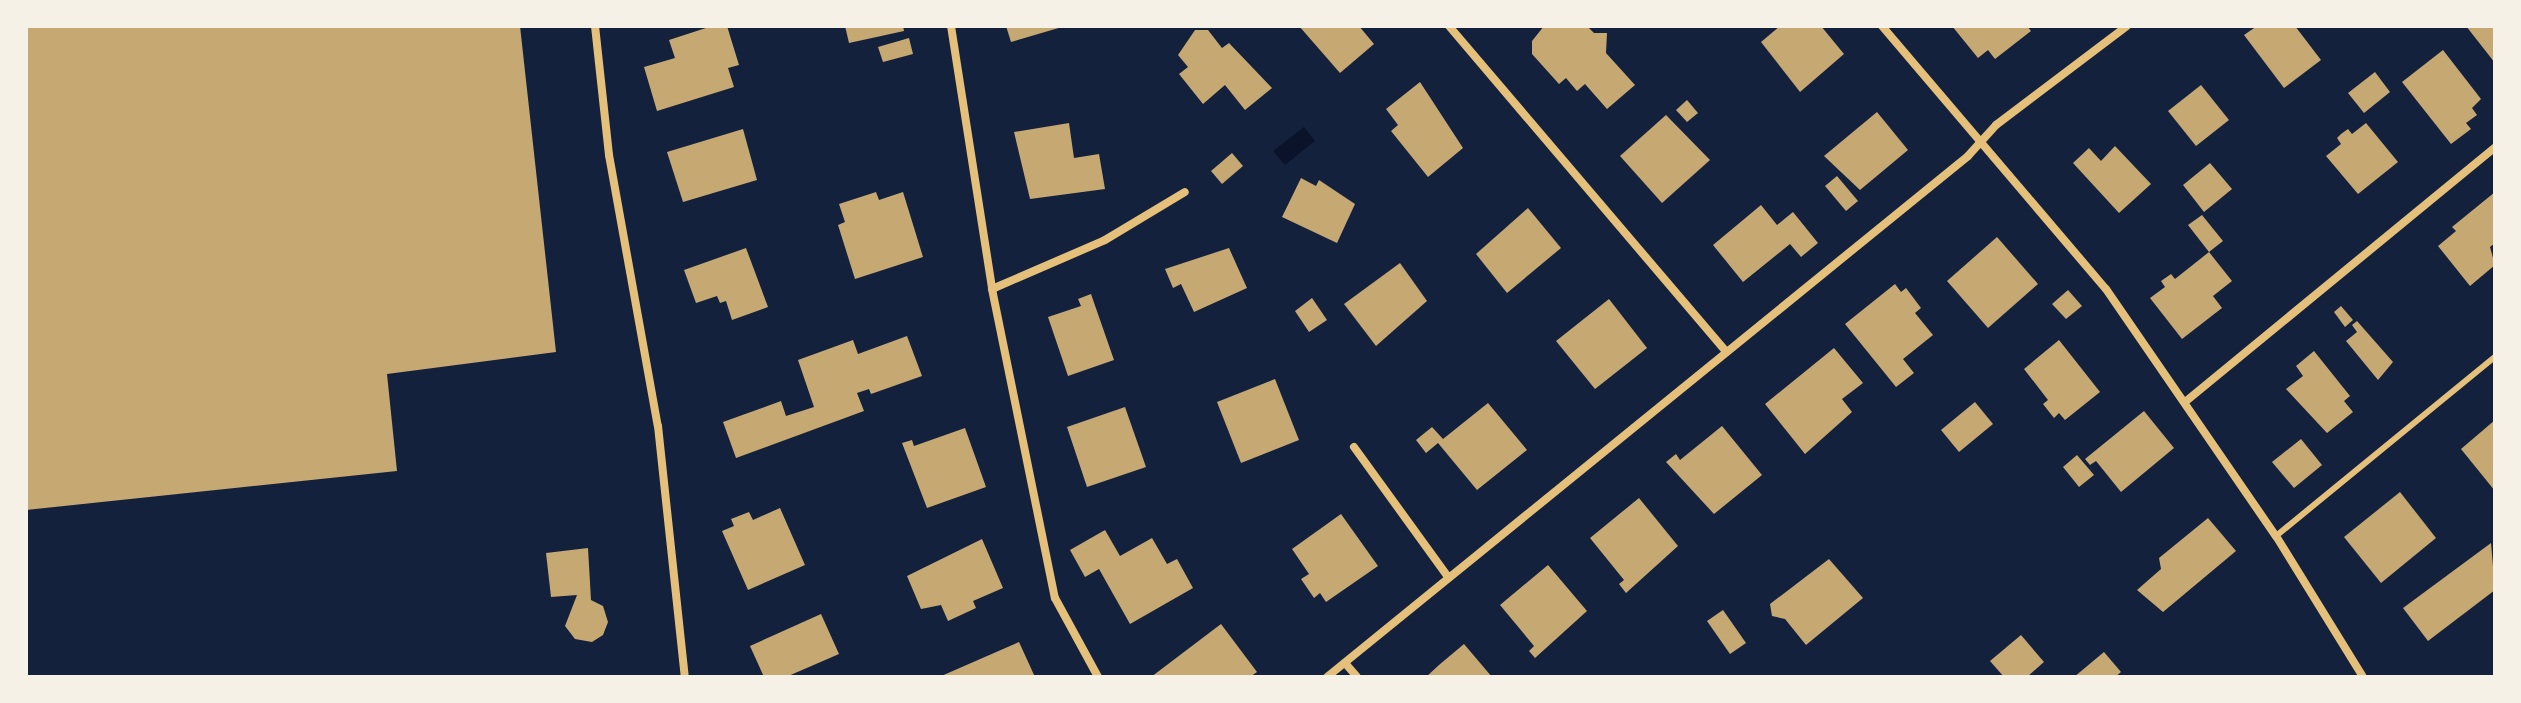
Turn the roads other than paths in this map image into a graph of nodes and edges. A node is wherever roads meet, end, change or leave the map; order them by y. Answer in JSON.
{"nodes":[{"id":1,"x":595,"y":26,"type":"edge"},
{"id":2,"x":951,"y":26,"type":"edge"},
{"id":3,"x":1449,"y":26,"type":"edge"},
{"id":4,"x":1882,"y":26,"type":"edge"},
{"id":5,"x":2127,"y":26,"type":"edge"},
{"id":6,"x":1980,"y":143,"type":"junction"},
{"id":7,"x":2495,"y":147,"type":"edge"},
{"id":8,"x":1185,"y":192,"type":"dead end"},
{"id":9,"x":992,"y":289,"type":"junction"},
{"id":10,"x":1726,"y":352,"type":"junction"},
{"id":11,"x":2495,"y":357,"type":"edge"},
{"id":12,"x":2185,"y":402,"type":"junction"},
{"id":13,"x":1354,"y":447,"type":"dead end"},
{"id":14,"x":2276,"y":536,"type":"junction"},
{"id":15,"x":1448,"y":577,"type":"junction"},
{"id":16,"x":1345,"y":663,"type":"junction"},
{"id":17,"x":685,"y":677,"type":"edge"},
{"id":18,"x":1098,"y":677,"type":"edge"},
{"id":19,"x":1327,"y":677,"type":"edge"},
{"id":20,"x":1357,"y":677,"type":"edge"},
{"id":21,"x":2363,"y":677,"type":"edge"}],
"edges":[{"from":1,"to":17,"type":"street"},
{"from":2,"to":9,"type":"street"},
{"from":3,"to":10,"type":"street"},
{"from":4,"to":6,"type":"street"},
{"from":5,"to":6,"type":"street"},
{"from":6,"to":10,"type":"street"},
{"from":6,"to":12,"type":"street"},
{"from":7,"to":12,"type":"street"},
{"from":8,"to":9,"type":"street"},
{"from":9,"to":18,"type":"street"},
{"from":10,"to":15,"type":"street"},
{"from":11,"to":14,"type":"lane"},
{"from":12,"to":14,"type":"street"},
{"from":13,"to":15,"type":"street"},
{"from":14,"to":21,"type":"street"},
{"from":15,"to":16,"type":"street"},
{"from":16,"to":19,"type":"street"},
{"from":16,"to":20,"type":"street"}]}
